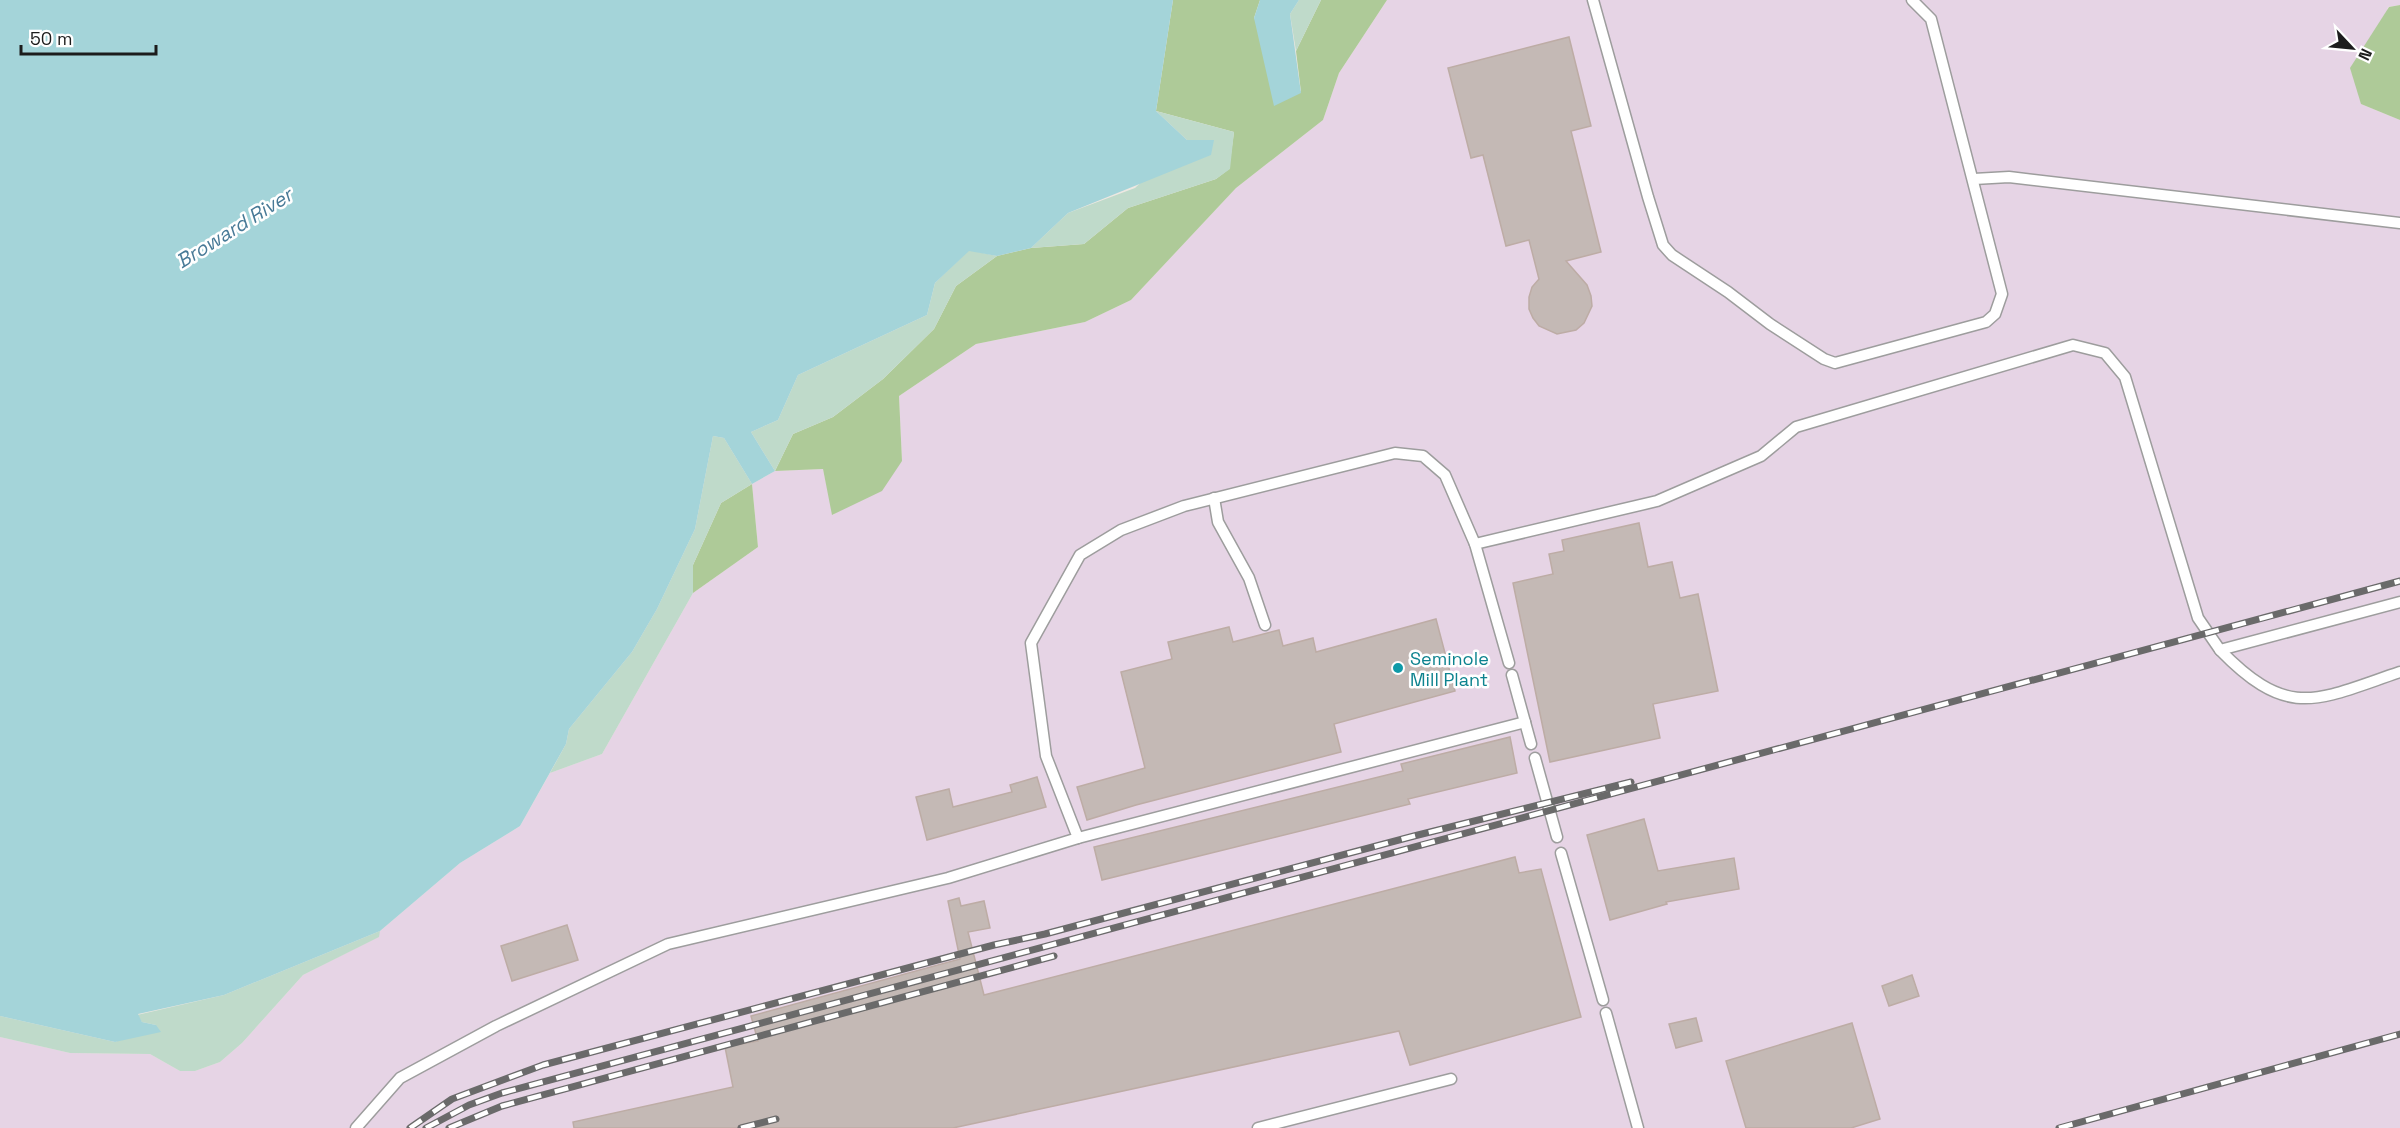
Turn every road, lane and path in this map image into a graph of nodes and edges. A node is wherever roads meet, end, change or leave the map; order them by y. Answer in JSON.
{"nodes":[{"id":1,"x":1593,"y":0,"type":"edge"},
{"id":2,"x":1912,"y":0,"type":"edge"},
{"id":3,"x":1974,"y":179,"type":"junction"},
{"id":4,"x":2400,"y":223,"type":"edge"},
{"id":5,"x":1214,"y":498,"type":"junction"},
{"id":6,"x":1475,"y":544,"type":"junction"},
{"id":7,"x":2400,"y":602,"type":"edge"},
{"id":8,"x":1265,"y":625,"type":"dead end"},
{"id":9,"x":2220,"y":650,"type":"junction"},
{"id":10,"x":1509,"y":663,"type":"dead end"},
{"id":11,"x":2400,"y":672,"type":"edge"},
{"id":12,"x":1512,"y":675,"type":"dead end"},
{"id":13,"x":1525,"y":722,"type":"junction"},
{"id":14,"x":1531,"y":744,"type":"dead end"},
{"id":15,"x":1535,"y":758,"type":"dead end"},
{"id":16,"x":1557,"y":837,"type":"dead end"},
{"id":17,"x":1078,"y":838,"type":"junction"},
{"id":18,"x":1562,"y":853,"type":"dead end"},
{"id":19,"x":1603,"y":1000,"type":"dead end"},
{"id":20,"x":1606,"y":1012,"type":"dead end"},
{"id":21,"x":1451,"y":1078,"type":"dead end"},
{"id":22,"x":356,"y":1128,"type":"edge"},
{"id":23,"x":1258,"y":1128,"type":"edge"},
{"id":24,"x":1638,"y":1128,"type":"edge"}],
"edges":[{"from":1,"to":3,"type":"lane"},
{"from":2,"to":3,"type":"lane"},
{"from":3,"to":4,"type":"lane"},
{"from":5,"to":6,"type":"lane"},
{"from":5,"to":8,"type":"lane"},
{"from":5,"to":17,"type":"lane"},
{"from":6,"to":9,"type":"lane"},
{"from":6,"to":10,"type":"lane"},
{"from":7,"to":9,"type":"lane"},
{"from":9,"to":11,"type":"lane"},
{"from":12,"to":13,"type":"lane"},
{"from":13,"to":14,"type":"lane"},
{"from":13,"to":17,"type":"lane"},
{"from":15,"to":16,"type":"lane"},
{"from":17,"to":22,"type":"lane"},
{"from":18,"to":19,"type":"lane"},
{"from":20,"to":24,"type":"lane"},
{"from":21,"to":23,"type":"lane"}]}
